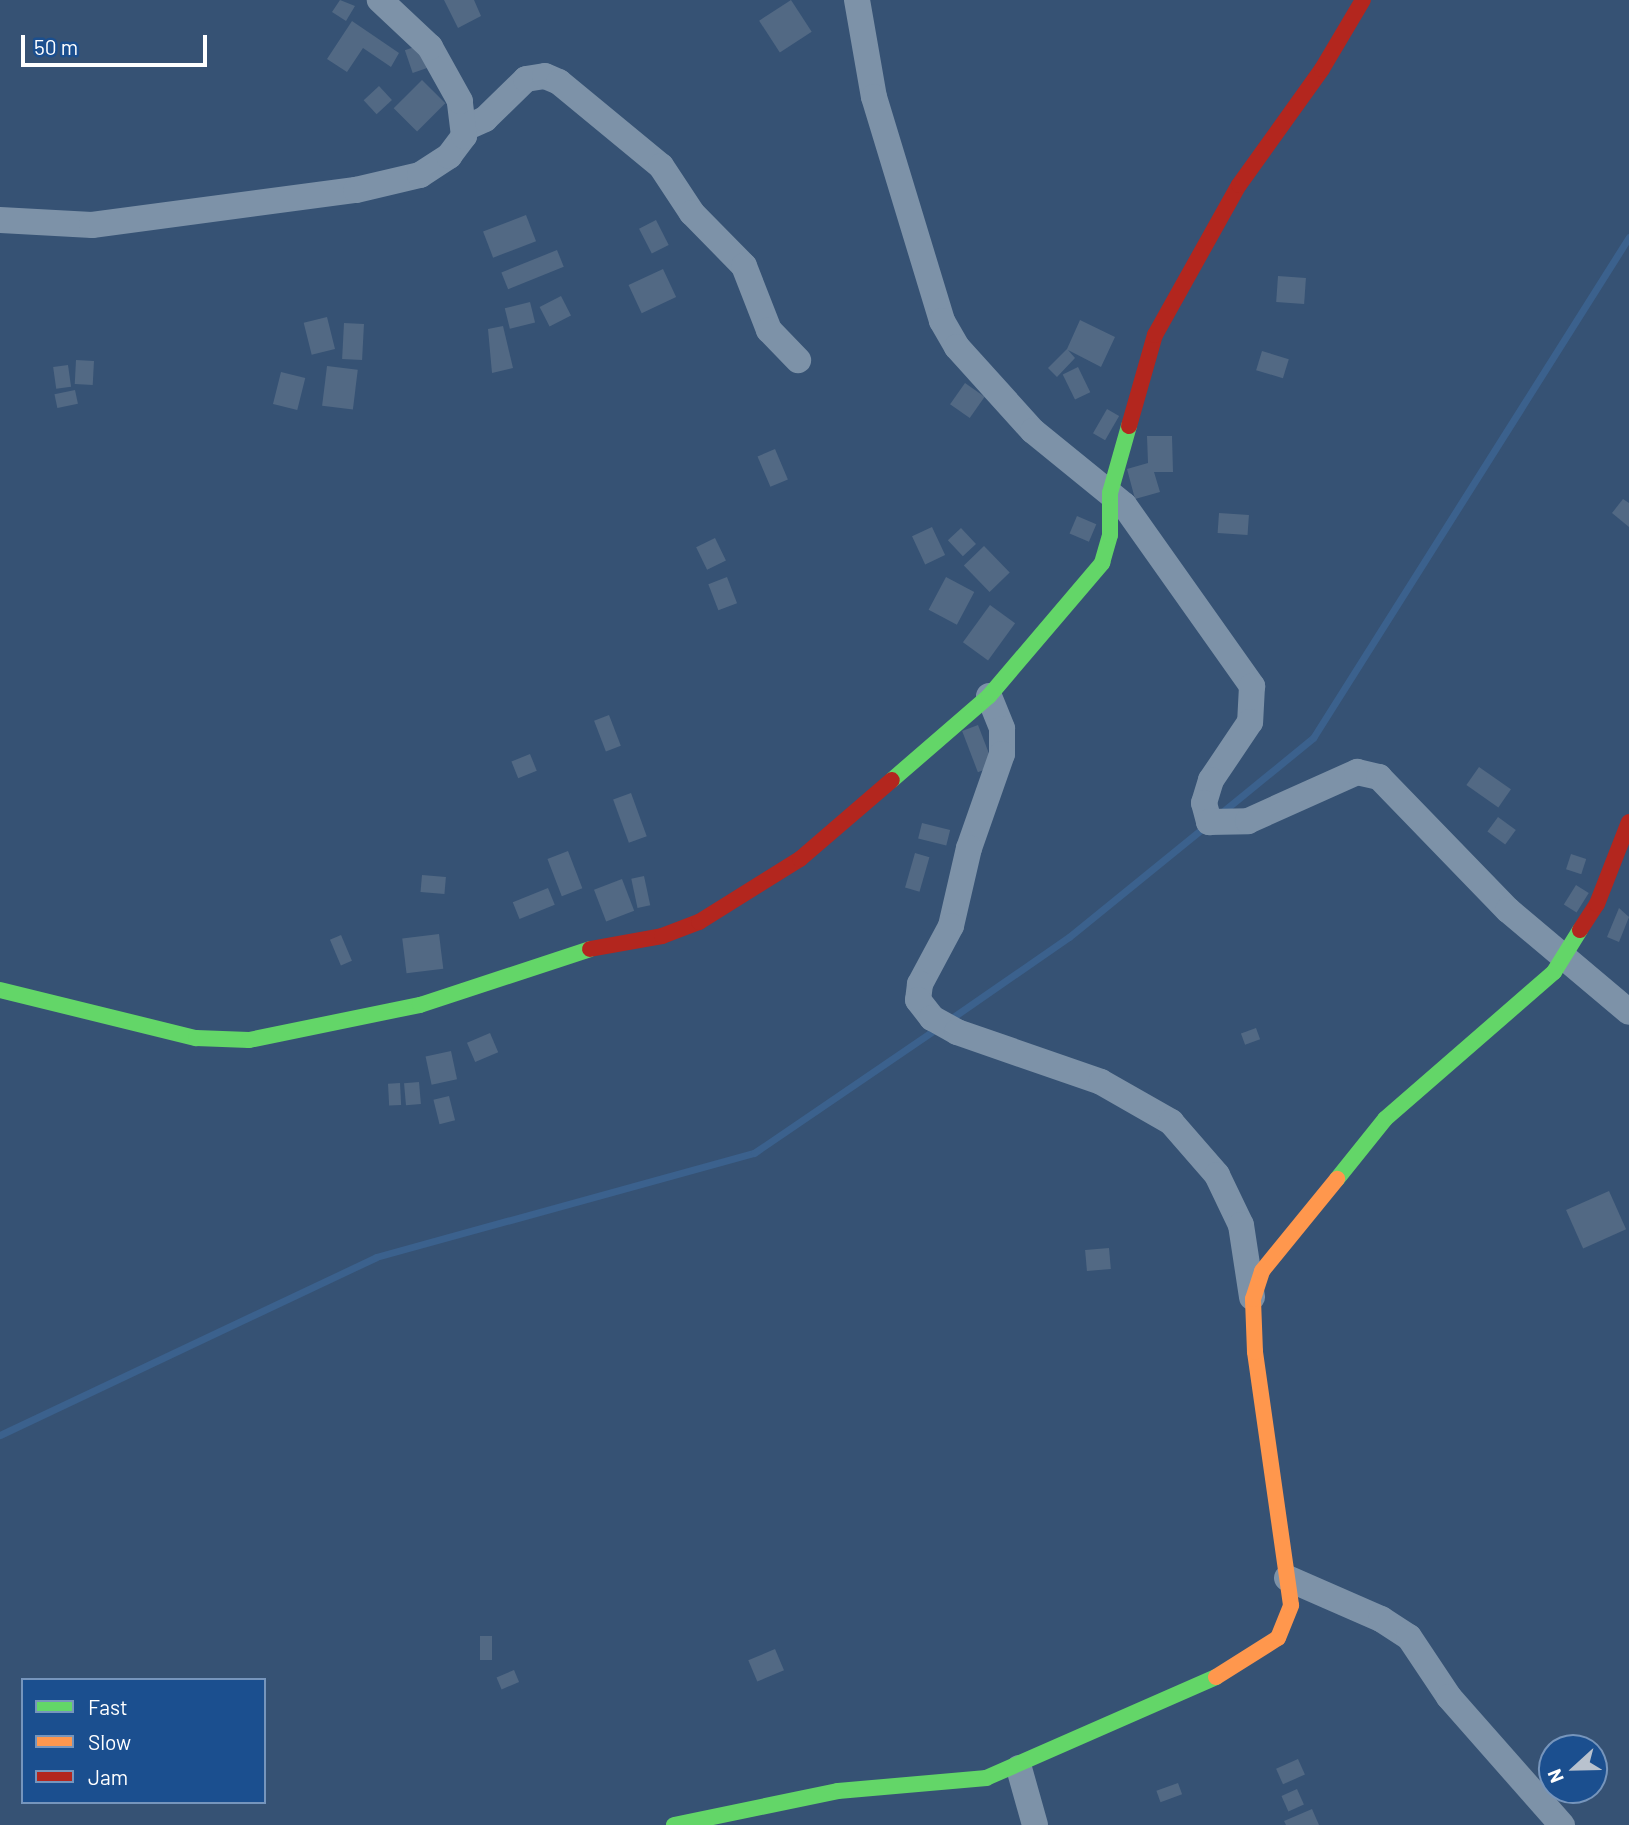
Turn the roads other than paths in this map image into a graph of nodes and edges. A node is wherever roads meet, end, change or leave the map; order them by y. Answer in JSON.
{"nodes":[{"id":1,"x":380,"y":0,"type":"edge"},
{"id":2,"x":857,"y":0,"type":"edge"},
{"id":3,"x":1363,"y":0,"type":"edge"},
{"id":4,"x":413,"y":10,"type":"edge"},
{"id":5,"x":465,"y":128,"type":"junction"},
{"id":6,"x":0,"y":220,"type":"edge"},
{"id":7,"x":798,"y":359,"type":"dead end"},
{"id":8,"x":1110,"y":493,"type":"junction"},
{"id":9,"x":989,"y":696,"type":"junction"},
{"id":10,"x":1629,"y":822,"type":"edge"},
{"id":11,"x":1562,"y":959,"type":"junction"},
{"id":12,"x":0,"y":990,"type":"edge"},
{"id":13,"x":1629,"y":1012,"type":"edge"},
{"id":14,"x":1253,"y":1299,"type":"junction"},
{"id":15,"x":1287,"y":1578,"type":"junction"},
{"id":16,"x":1019,"y":1768,"type":"junction"},
{"id":17,"x":674,"y":1825,"type":"edge"},
{"id":18,"x":1035,"y":1825,"type":"edge"},
{"id":19,"x":1562,"y":1825,"type":"edge"}],
"edges":[{"from":1,"to":4,"type":"street"},
{"from":2,"to":8,"type":"street"},
{"from":3,"to":8,"type":"street"},
{"from":4,"to":5,"type":"street"},
{"from":5,"to":6,"type":"street"},
{"from":5,"to":7,"type":"street"},
{"from":8,"to":9,"type":"street"},
{"from":8,"to":11,"type":"street"},
{"from":9,"to":12,"type":"street"},
{"from":9,"to":14,"type":"street"},
{"from":10,"to":11,"type":"street"},
{"from":11,"to":13,"type":"street"},
{"from":11,"to":14,"type":"street"},
{"from":14,"to":15,"type":"street"},
{"from":15,"to":16,"type":"street"},
{"from":15,"to":19,"type":"street"},
{"from":16,"to":17,"type":"street"},
{"from":16,"to":18,"type":"street"}]}
